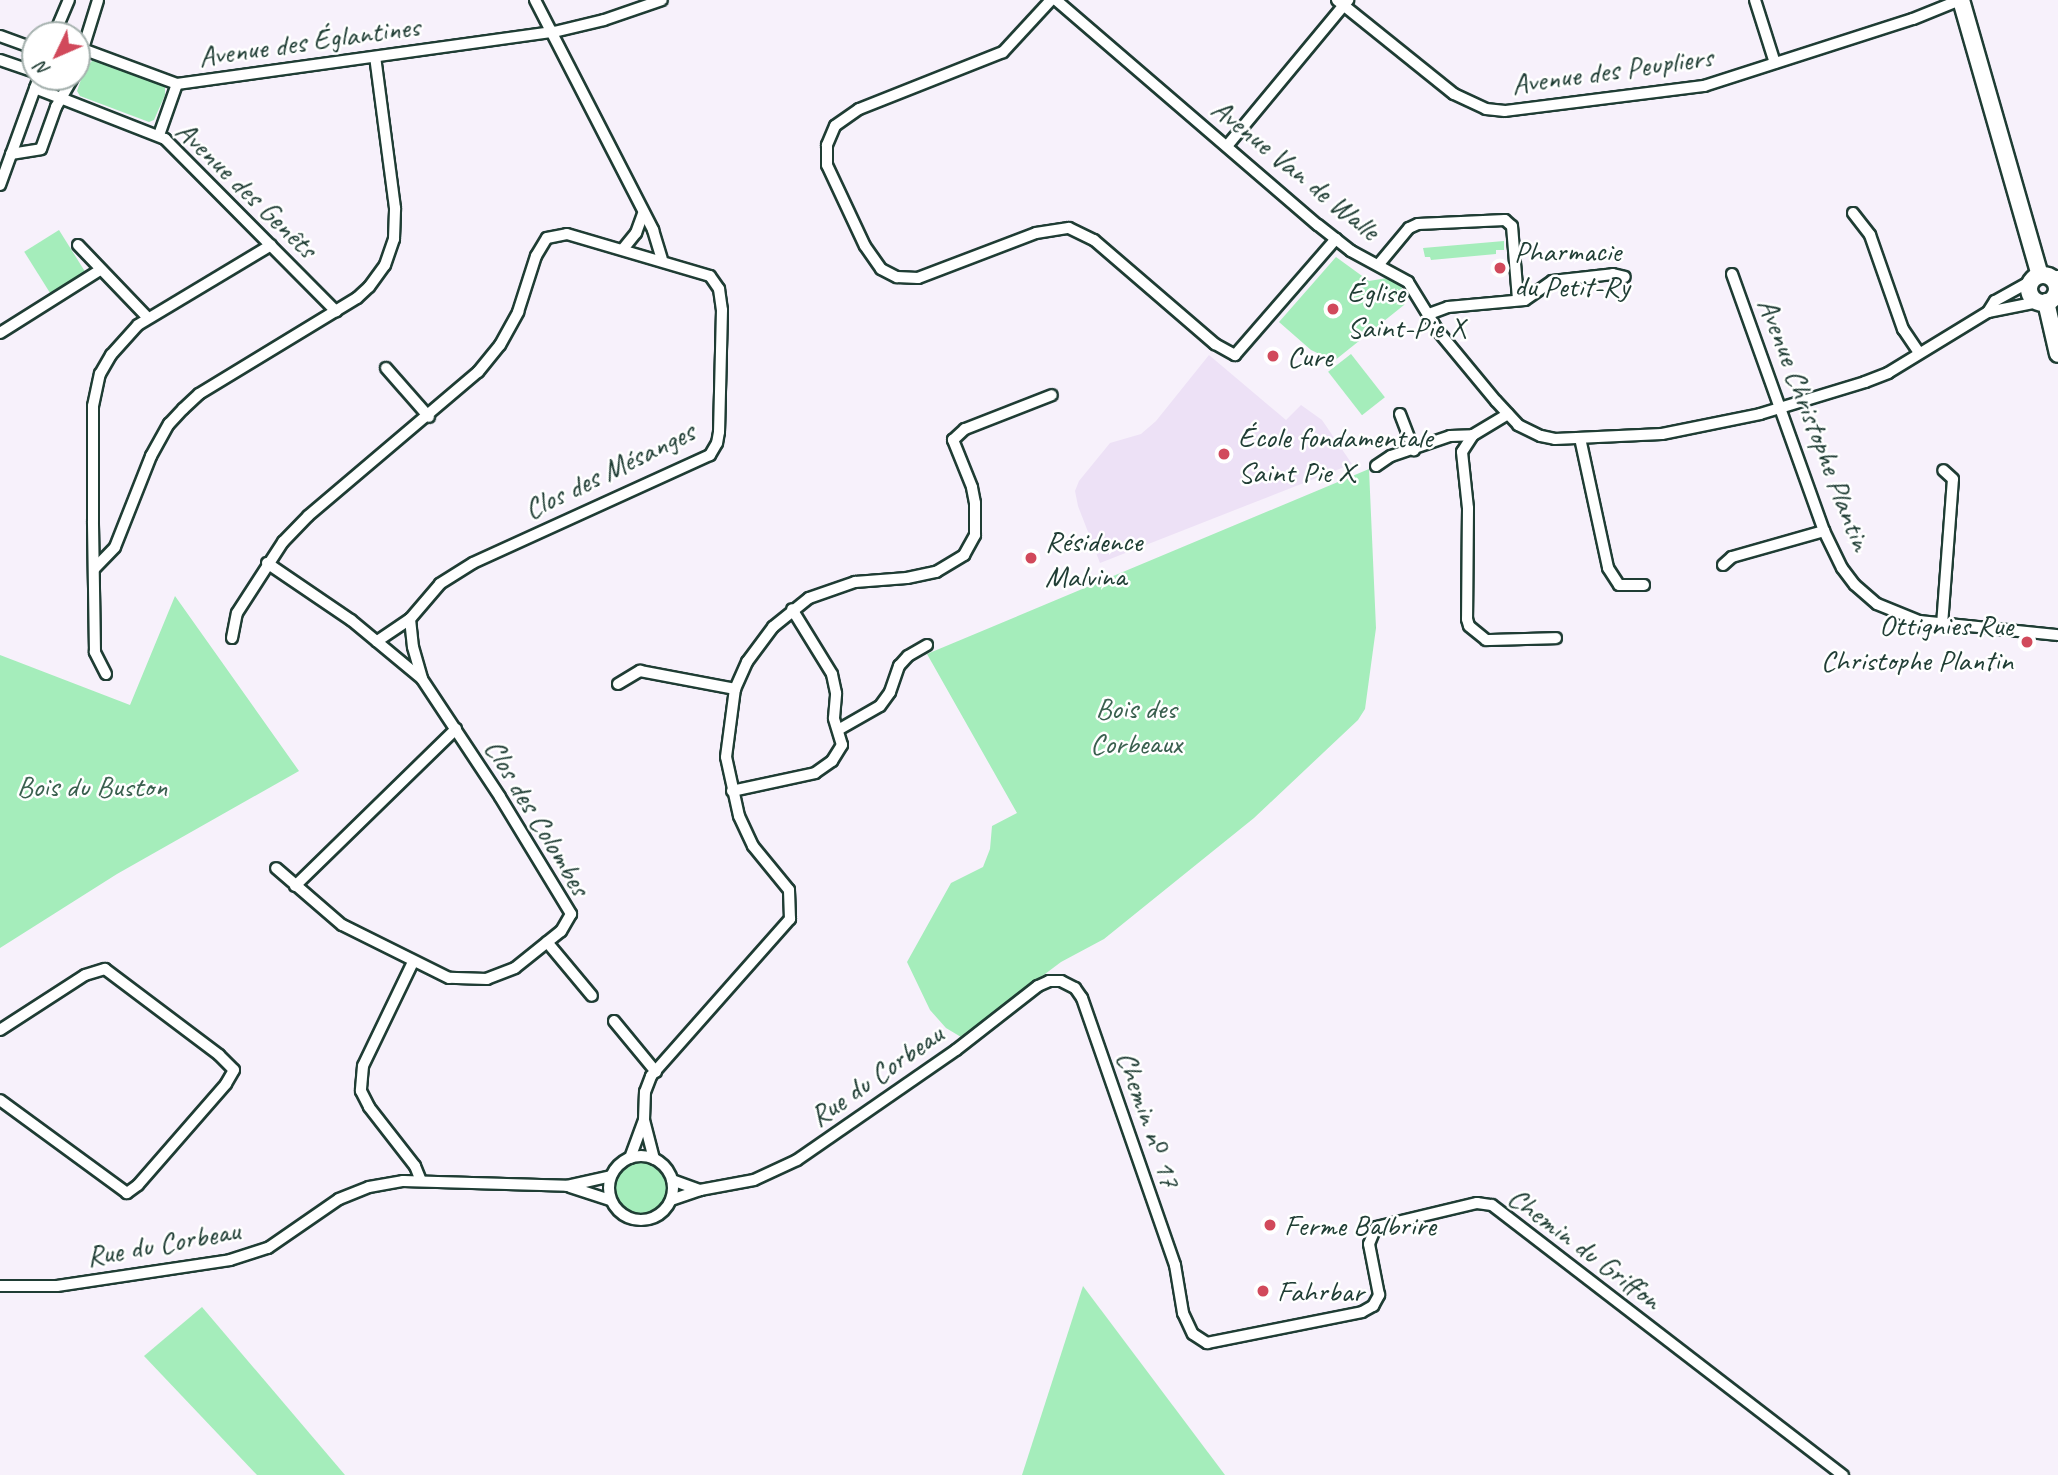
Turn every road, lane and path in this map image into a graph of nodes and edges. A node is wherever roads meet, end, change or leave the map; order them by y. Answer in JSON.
{"nodes":[{"id":1,"x":69,"y":0,"type":"edge"},
{"id":2,"x":97,"y":0,"type":"edge"},
{"id":3,"x":535,"y":0,"type":"edge"},
{"id":4,"x":1051,"y":0,"type":"edge"},
{"id":5,"x":1056,"y":0,"type":"edge"},
{"id":6,"x":1755,"y":0,"type":"edge"},
{"id":7,"x":1960,"y":0,"type":"edge"},
{"id":8,"x":658,"y":1,"type":"edge"},
{"id":9,"x":1343,"y":2,"type":"edge"},
{"id":10,"x":60,"y":21,"type":"edge"},
{"id":11,"x":89,"y":21,"type":"edge"},
{"id":12,"x":554,"y":32,"type":"junction"},
{"id":13,"x":0,"y":36,"type":"edge"},
{"id":14,"x":21,"y":44,"type":"edge"},
{"id":15,"x":91,"y":52,"type":"edge"},
{"id":16,"x":375,"y":57,"type":"junction"},
{"id":17,"x":0,"y":60,"type":"edge"},
{"id":18,"x":1775,"y":63,"type":"junction"},
{"id":19,"x":21,"y":67,"type":"edge"},
{"id":20,"x":177,"y":84,"type":"junction"},
{"id":21,"x":34,"y":91,"type":"edge"},
{"id":22,"x":49,"y":91,"type":"edge"},
{"id":23,"x":65,"y":91,"type":"edge"},
{"id":24,"x":60,"y":99,"type":"junction"},
{"id":25,"x":159,"y":135,"type":"junction"},
{"id":26,"x":1227,"y":146,"type":"junction"},
{"id":27,"x":11,"y":154,"type":"junction"},
{"id":28,"x":0,"y":185,"type":"edge"},
{"id":29,"x":1853,"y":213,"type":"dead end"},
{"id":30,"x":643,"y":214,"type":"junction"},
{"id":31,"x":1336,"y":239,"type":"junction"},
{"id":32,"x":78,"y":244,"type":"dead end"},
{"id":33,"x":271,"y":245,"type":"junction"},
{"id":34,"x":623,"y":249,"type":"junction"},
{"id":35,"x":662,"y":259,"type":"junction"},
{"id":36,"x":1379,"y":264,"type":"junction"},
{"id":37,"x":100,"y":270,"type":"junction"},
{"id":38,"x":1732,"y":274,"type":"dead end"},
{"id":39,"x":1625,"y":277,"type":"dead end"},
{"id":40,"x":2045,"y":277,"type":"edge"},
{"id":41,"x":2050,"y":298,"type":"edge"},
{"id":42,"x":1518,"y":299,"type":"junction"},
{"id":43,"x":337,"y":311,"type":"junction"},
{"id":44,"x":1988,"y":312,"type":"junction"},
{"id":45,"x":1429,"y":314,"type":"junction"},
{"id":46,"x":148,"y":318,"type":"junction"},
{"id":47,"x":0,"y":333,"type":"edge"},
{"id":48,"x":1919,"y":353,"type":"junction"},
{"id":49,"x":2058,"y":354,"type":"edge"},
{"id":50,"x":386,"y":368,"type":"dead end"},
{"id":51,"x":1052,"y":395,"type":"dead end"},
{"id":52,"x":1781,"y":407,"type":"junction"},
{"id":53,"x":1400,"y":414,"type":"dead end"},
{"id":54,"x":1508,"y":414,"type":"junction"},
{"id":55,"x":429,"y":417,"type":"junction"},
{"id":56,"x":1473,"y":435,"type":"junction"},
{"id":57,"x":1580,"y":438,"type":"junction"},
{"id":58,"x":1414,"y":450,"type":"junction"},
{"id":59,"x":1376,"y":466,"type":"dead end"},
{"id":60,"x":1943,"y":470,"type":"dead end"},
{"id":61,"x":1824,"y":531,"type":"junction"},
{"id":62,"x":267,"y":563,"type":"junction"},
{"id":63,"x":1723,"y":565,"type":"dead end"},
{"id":64,"x":94,"y":569,"type":"junction"},
{"id":65,"x":1644,"y":585,"type":"dead end"},
{"id":66,"x":792,"y":609,"type":"junction"},
{"id":67,"x":410,"y":619,"type":"junction"},
{"id":68,"x":1942,"y":625,"type":"junction"},
{"id":69,"x":2058,"y":635,"type":"edge"},
{"id":70,"x":232,"y":638,"type":"dead end"},
{"id":71,"x":1556,"y":638,"type":"dead end"},
{"id":72,"x":377,"y":641,"type":"junction"},
{"id":73,"x":927,"y":645,"type":"dead end"},
{"id":74,"x":106,"y":674,"type":"dead end"},
{"id":75,"x":422,"y":679,"type":"junction"},
{"id":76,"x":618,"y":684,"type":"dead end"},
{"id":77,"x":735,"y":689,"type":"junction"},
{"id":78,"x":456,"y":729,"type":"junction"},
{"id":79,"x":838,"y":730,"type":"junction"},
{"id":80,"x":732,"y":791,"type":"junction"},
{"id":81,"x":276,"y":867,"type":"dead end"},
{"id":82,"x":295,"y":886,"type":"junction"},
{"id":83,"x":547,"y":942,"type":"junction"},
{"id":84,"x":413,"y":962,"type":"junction"},
{"id":85,"x":1069,"y":984,"type":"joint"},
{"id":86,"x":592,"y":996,"type":"dead end"},
{"id":87,"x":614,"y":1021,"type":"dead end"},
{"id":88,"x":0,"y":1030,"type":"edge"},
{"id":89,"x":656,"y":1072,"type":"junction"},
{"id":90,"x":0,"y":1100,"type":"edge"},
{"id":91,"x":644,"y":1120,"type":"junction"},
{"id":92,"x":631,"y":1158,"type":"junction"},
{"id":93,"x":654,"y":1159,"type":"junction"},
{"id":94,"x":611,"y":1176,"type":"junction"},
{"id":95,"x":672,"y":1180,"type":"junction"},
{"id":96,"x":421,"y":1181,"type":"junction"},
{"id":97,"x":567,"y":1186,"type":"junction"},
{"id":98,"x":700,"y":1190,"type":"junction"},
{"id":99,"x":610,"y":1200,"type":"junction"},
{"id":100,"x":671,"y":1200,"type":"junction"},
{"id":101,"x":1176,"y":1274,"type":"joint"},
{"id":102,"x":0,"y":1286,"type":"edge"},
{"id":103,"x":1843,"y":1475,"type":"edge"}],
"edges":[{"from":1,"to":10,"type":"street"},
{"from":2,"to":11,"type":"street"},
{"from":3,"to":12,"type":"street"},
{"from":4,"to":31,"type":"street"},
{"from":5,"to":26,"type":"street","name":"Avenue Van de Walle"},
{"from":6,"to":18,"type":"street"},
{"from":7,"to":18,"type":"street","name":"Avenue des Peupliers"},
{"from":7,"to":40,"type":"main road"},
{"from":8,"to":12,"type":"street","name":"Avenue des Églantines"},
{"from":9,"to":18,"type":"street","name":"Avenue des Peupliers"},
{"from":9,"to":26,"type":"street"},
{"from":12,"to":16,"type":"street","name":"Avenue des Églantines"},
{"from":12,"to":30,"type":"street"},
{"from":13,"to":14,"type":"street"},
{"from":15,"to":20,"type":"street","name":"Avenue des Églantines"},
{"from":16,"to":20,"type":"street","name":"Avenue des Églantines"},
{"from":16,"to":43,"type":"street"},
{"from":17,"to":19,"type":"street"},
{"from":20,"to":25,"type":"street"},
{"from":21,"to":27,"type":"street"},
{"from":22,"to":24,"type":"street","name":"Avenue des Genêts"},
{"from":23,"to":24,"type":"street"},
{"from":24,"to":25,"type":"street","name":"Avenue des Genêts"},
{"from":24,"to":27,"type":"street"},
{"from":25,"to":33,"type":"street","name":"Avenue des Genêts"},
{"from":26,"to":31,"type":"street","name":"Avenue Van de Walle"},
{"from":27,"to":28,"type":"street"},
{"from":29,"to":48,"type":"street"},
{"from":30,"to":34,"type":"street"},
{"from":30,"to":35,"type":"street"},
{"from":31,"to":36,"type":"street","name":"Avenue Van de Walle"},
{"from":32,"to":37,"type":"street"},
{"from":33,"to":43,"type":"street","name":"Avenue des Genêts"},
{"from":33,"to":46,"type":"street"},
{"from":34,"to":35,"type":"street","name":"Clos des Mésanges"},
{"from":34,"to":55,"type":"street","name":"Clos des Mésanges"},
{"from":35,"to":67,"type":"street","name":"Clos des Mésanges"},
{"from":36,"to":42,"type":"street"},
{"from":36,"to":45,"type":"street","name":"Avenue Van de Walle"},
{"from":37,"to":46,"type":"street"},
{"from":37,"to":47,"type":"street"},
{"from":38,"to":52,"type":"street","name":"Avenue Christophe Plantin"},
{"from":39,"to":42,"type":"street"},
{"from":40,"to":41,"type":"main road"},
{"from":40,"to":41,"type":"main road"},
{"from":40,"to":44,"type":"street","name":"Avenue Van de Walle"},
{"from":41,"to":44,"type":"street","name":"Avenue Van de Walle"},
{"from":41,"to":49,"type":"main road"},
{"from":42,"to":45,"type":"street"},
{"from":43,"to":64,"type":"street"},
{"from":44,"to":48,"type":"street","name":"Avenue Van de Walle"},
{"from":45,"to":54,"type":"street","name":"Avenue Van de Walle"},
{"from":46,"to":64,"type":"street"},
{"from":48,"to":52,"type":"street","name":"Avenue Van de Walle"},
{"from":50,"to":55,"type":"street"},
{"from":51,"to":66,"type":"street"},
{"from":52,"to":57,"type":"street","name":"Avenue Van de Walle"},
{"from":52,"to":61,"type":"street","name":"Avenue Christophe Plantin"},
{"from":53,"to":58,"type":"street"},
{"from":54,"to":56,"type":"street"},
{"from":54,"to":57,"type":"street","name":"Avenue Van de Walle"},
{"from":55,"to":62,"type":"street","name":"Clos des Mésanges"},
{"from":56,"to":58,"type":"street"},
{"from":56,"to":71,"type":"street"},
{"from":57,"to":65,"type":"street"},
{"from":58,"to":59,"type":"street"},
{"from":60,"to":68,"type":"street"},
{"from":61,"to":63,"type":"street"},
{"from":61,"to":68,"type":"street","name":"Avenue Christophe Plantin"},
{"from":62,"to":70,"type":"street","name":"Clos des Mésanges"},
{"from":62,"to":72,"type":"street"},
{"from":64,"to":74,"type":"street"},
{"from":66,"to":77,"type":"street"},
{"from":66,"to":79,"type":"street"},
{"from":67,"to":72,"type":"street","name":"Clos des Mésanges"},
{"from":67,"to":75,"type":"street"},
{"from":68,"to":69,"type":"street","name":"Avenue Christophe Plantin"},
{"from":72,"to":75,"type":"street"},
{"from":73,"to":79,"type":"street"},
{"from":75,"to":78,"type":"street","name":"Clos des Colombes"},
{"from":76,"to":77,"type":"street"},
{"from":77,"to":80,"type":"street"},
{"from":78,"to":82,"type":"street","name":"Clos des Colombes"},
{"from":78,"to":83,"type":"street","name":"Clos des Colombes"},
{"from":79,"to":80,"type":"street"},
{"from":80,"to":89,"type":"street"},
{"from":81,"to":82,"type":"street","name":"Clos des Colombes"},
{"from":82,"to":84,"type":"street","name":"Clos des Colombes"},
{"from":83,"to":84,"type":"street","name":"Clos des Colombes"},
{"from":83,"to":86,"type":"street"},
{"from":84,"to":96,"type":"street"},
{"from":85,"to":98,"type":"street","name":"Rue du Corbeau"},
{"from":85,"to":101,"type":"street","name":"Chemin nᵒ 17"},
{"from":87,"to":89,"type":"street"},
{"from":88,"to":90,"type":"street"},
{"from":89,"to":91,"type":"street"},
{"from":91,"to":92,"type":"street"},
{"from":91,"to":93,"type":"street"},
{"from":92,"to":93,"type":"street"},
{"from":92,"to":94,"type":"street","name":"Rue du Corbeau"},
{"from":93,"to":95,"type":"street","name":"Rue du Corbeau"},
{"from":94,"to":97,"type":"street","name":"Rue du Corbeau"},
{"from":94,"to":99,"type":"street"},
{"from":95,"to":98,"type":"street","name":"Rue du Corbeau"},
{"from":95,"to":100,"type":"street"},
{"from":96,"to":97,"type":"street","name":"Rue du Corbeau"},
{"from":96,"to":102,"type":"street","name":"Rue du Corbeau"},
{"from":97,"to":99,"type":"street","name":"Rue du Corbeau"},
{"from":98,"to":100,"type":"street","name":"Rue du Corbeau"},
{"from":99,"to":100,"type":"street","name":"Rue du Corbeau"},
{"from":101,"to":103,"type":"street","name":"Chemin du Griffon"}]}
